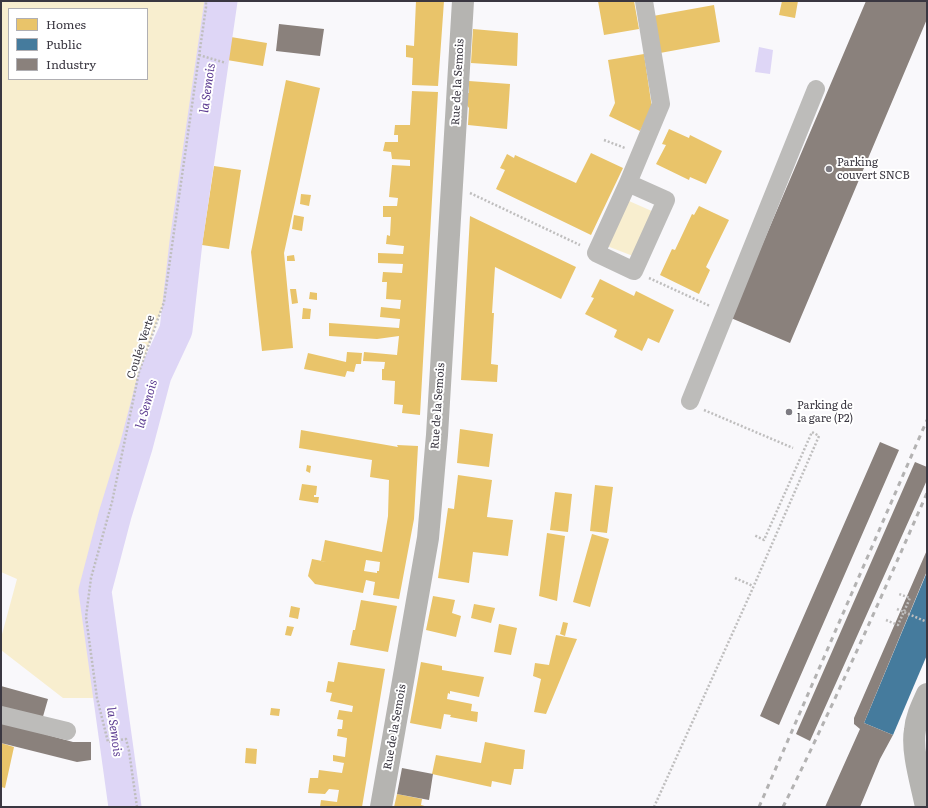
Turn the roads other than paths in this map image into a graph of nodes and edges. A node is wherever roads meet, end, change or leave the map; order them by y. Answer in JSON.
{"nodes":[{"id":1,"x":463,"y":1,"type":"edge"},
{"id":2,"x":644,"y":1,"type":"edge"},
{"id":3,"x":816,"y":89,"type":"dead end"},
{"id":4,"x":628,"y":183,"type":"junction"},
{"id":5,"x":696,"y":405,"type":"road end"},
{"id":6,"x":927,"y":694,"type":"edge"},
{"id":7,"x":1,"y":715,"type":"edge"},
{"id":8,"x":67,"y":731,"type":"dead end"},
{"id":9,"x":381,"y":807,"type":"edge"},
{"id":10,"x":926,"y":807,"type":"edge"}],
"edges":[{"from":1,"to":9,"type":"main road","name":"Rue de la Semois"},
{"from":2,"to":4,"type":"lane"},
{"from":3,"to":5,"type":"lane"},
{"from":4,"to":4,"type":"lane"},
{"from":6,"to":10,"type":"main road"},
{"from":7,"to":8,"type":"lane"}]}
